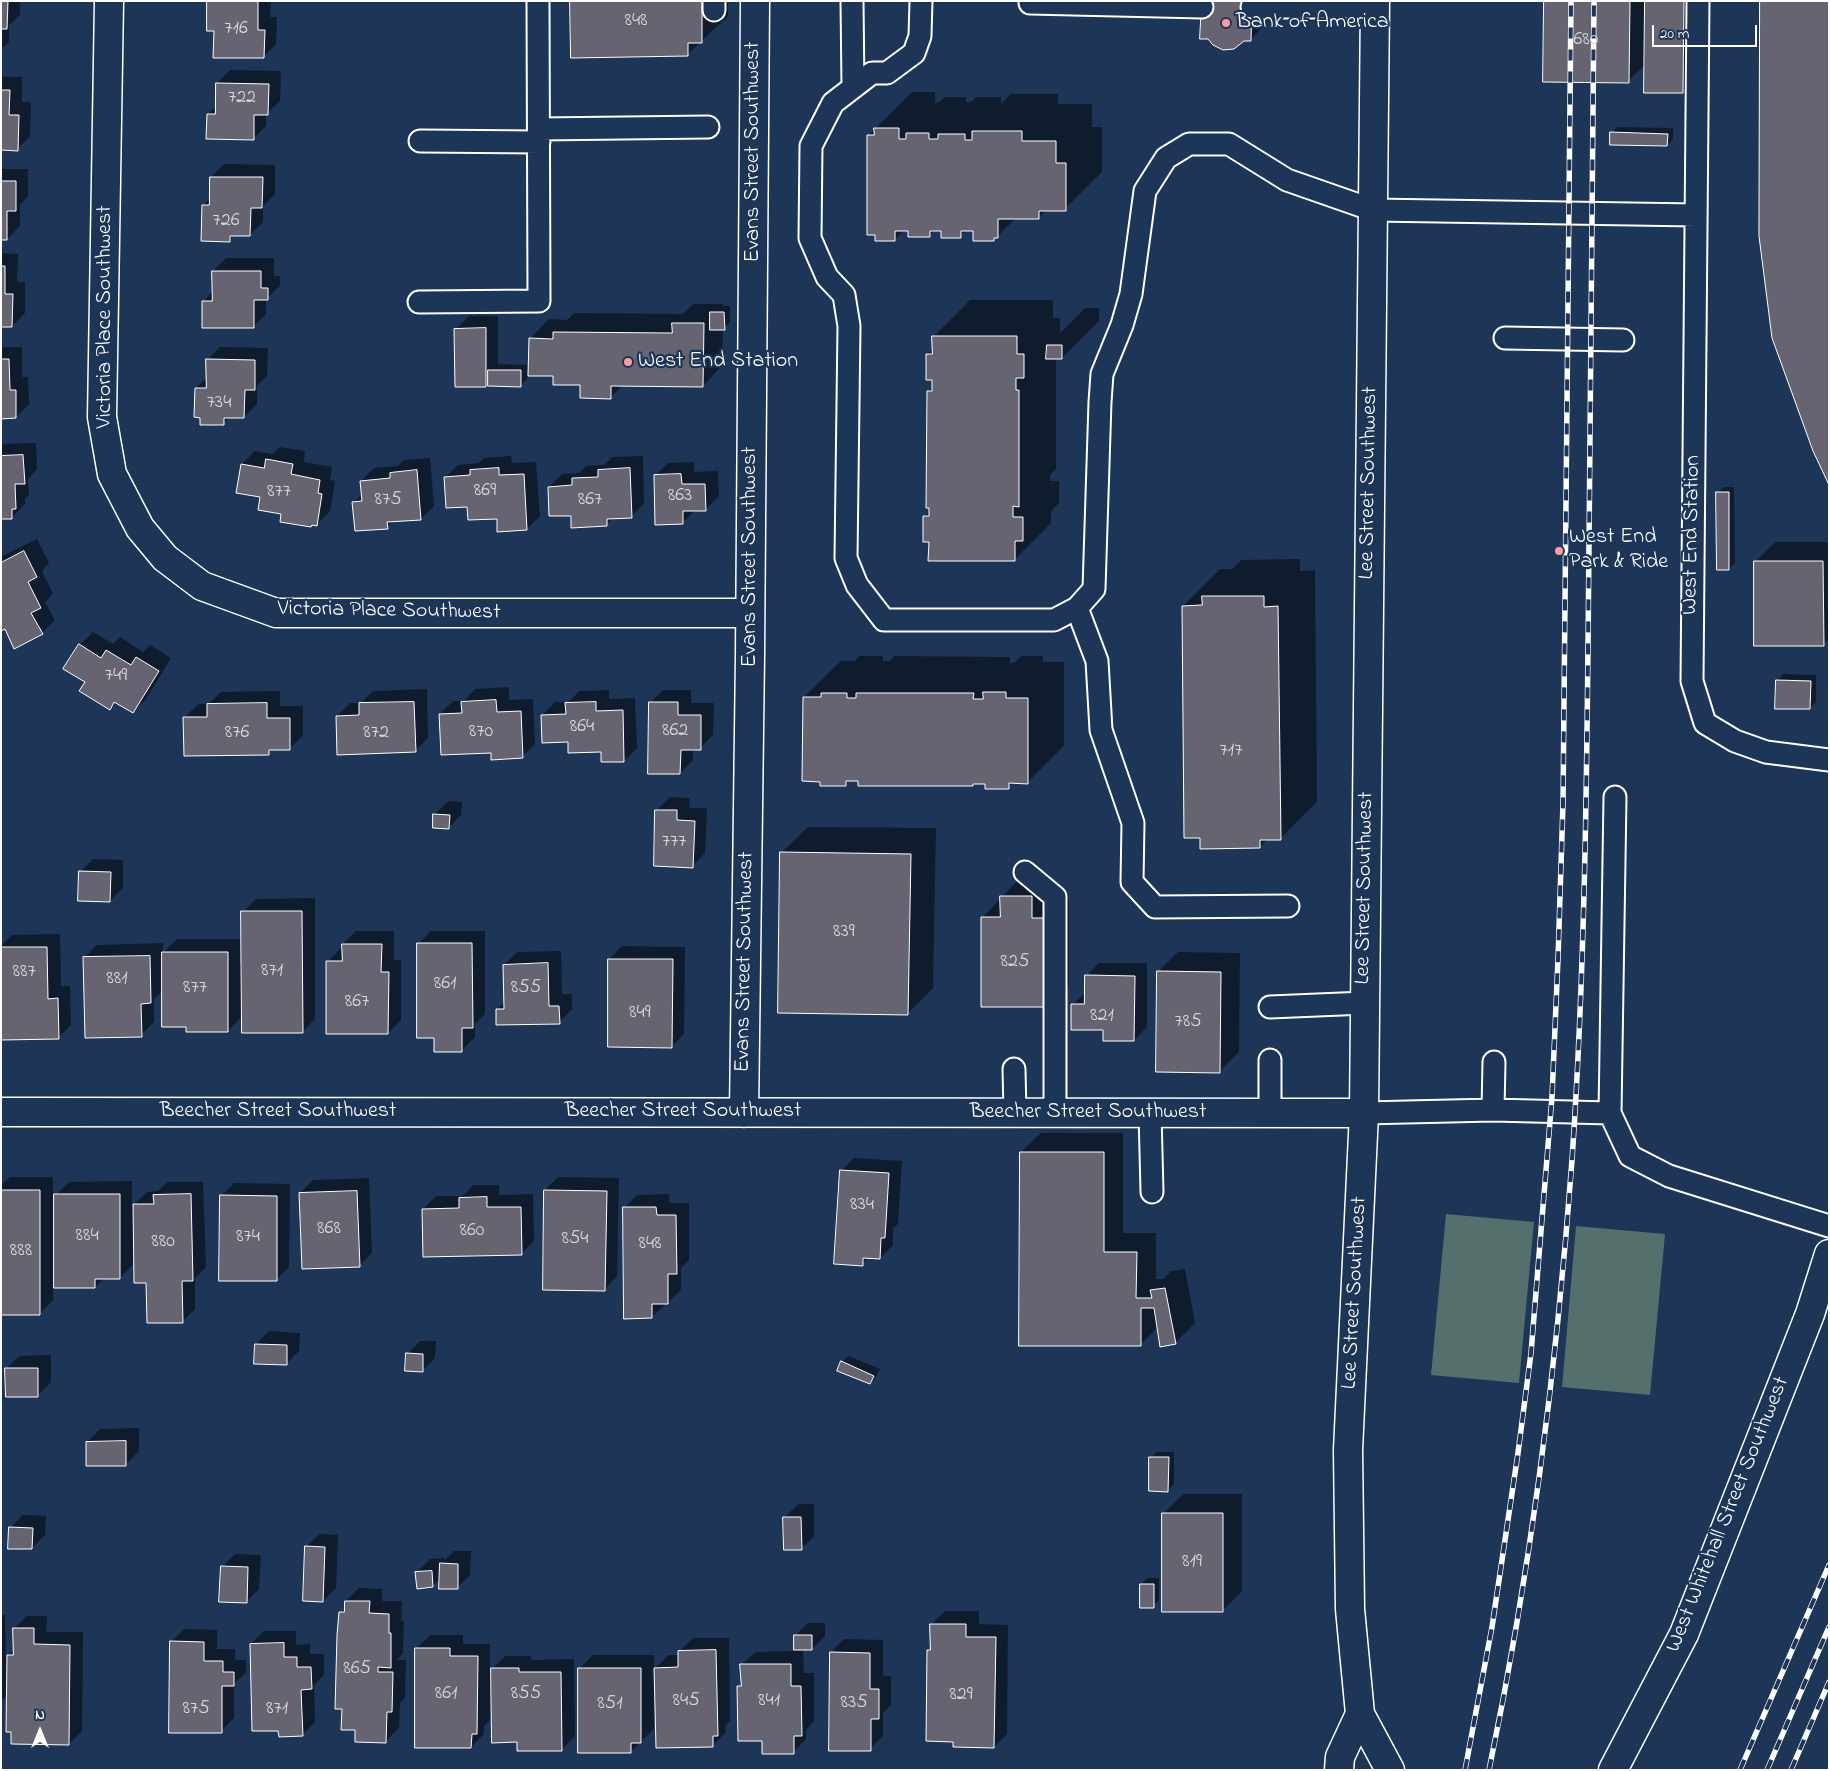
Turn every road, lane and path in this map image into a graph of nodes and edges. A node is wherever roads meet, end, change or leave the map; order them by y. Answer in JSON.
{"nodes":[{"id":1,"x":108,"y":1,"type":"edge"},
{"id":2,"x":538,"y":1,"type":"edge"},
{"id":3,"x":755,"y":1,"type":"edge"},
{"id":4,"x":852,"y":1,"type":"edge"},
{"id":5,"x":921,"y":1,"type":"edge"},
{"id":6,"x":1698,"y":1,"type":"edge"},
{"id":7,"x":1030,"y":3,"type":"dead end"},
{"id":8,"x":1375,"y":4,"type":"edge"},
{"id":9,"x":1202,"y":7,"type":"dead end"},
{"id":10,"x":1252,"y":7,"type":"dead end"},
{"id":11,"x":853,"y":87,"type":"junction"},
{"id":12,"x":708,"y":126,"type":"dead end"},
{"id":13,"x":539,"y":135,"type":"junction"},
{"id":14,"x":420,"y":141,"type":"dead end"},
{"id":15,"x":1373,"y":210,"type":"junction"},
{"id":16,"x":1696,"y":215,"type":"junction"},
{"id":17,"x":419,"y":302,"type":"dead end"},
{"id":18,"x":1505,"y":338,"type":"dead end"},
{"id":19,"x":1623,"y":340,"type":"dead end"},
{"id":20,"x":1077,"y":608,"type":"junction"},
{"id":21,"x":750,"y":613,"type":"junction"},
{"id":22,"x":1829,"y":760,"type":"edge"},
{"id":23,"x":1616,"y":798,"type":"dead end"},
{"id":24,"x":1025,"y":872,"type":"dead end"},
{"id":25,"x":1288,"y":906,"type":"dead end"},
{"id":26,"x":1365,"y":1003,"type":"junction"},
{"id":27,"x":1270,"y":1007,"type":"dead end"},
{"id":28,"x":1270,"y":1060,"type":"dead end"},
{"id":29,"x":1494,"y":1062,"type":"dead end"},
{"id":30,"x":1014,"y":1069,"type":"dead end"},
{"id":31,"x":1493,"y":1110,"type":"junction"},
{"id":32,"x":1,"y":1112,"type":"edge"},
{"id":33,"x":744,"y":1112,"type":"junction"},
{"id":34,"x":1015,"y":1112,"type":"junction"},
{"id":35,"x":1055,"y":1112,"type":"junction"},
{"id":36,"x":1150,"y":1112,"type":"junction"},
{"id":37,"x":1270,"y":1112,"type":"junction"},
{"id":38,"x":1364,"y":1112,"type":"junction"},
{"id":39,"x":1610,"y":1112,"type":"junction"},
{"id":40,"x":1152,"y":1192,"type":"dead end"},
{"id":41,"x":1829,"y":1226,"type":"edge"},
{"id":42,"x":1829,"y":1254,"type":"edge"},
{"id":43,"x":1360,"y":1714,"type":"junction"},
{"id":44,"x":1339,"y":1770,"type":"edge"},
{"id":45,"x":1390,"y":1770,"type":"edge"},
{"id":46,"x":1613,"y":1770,"type":"edge"}],
"edges":[{"from":1,"to":21,"type":"street","name":"Victoria Place Southwest"},
{"from":2,"to":13,"type":"lane"},
{"from":3,"to":21,"type":"street","name":"Evans Street Southwest"},
{"from":4,"to":11,"type":"lane"},
{"from":5,"to":11,"type":"lane"},
{"from":6,"to":16,"type":"lane","name":"West End Station"},
{"from":7,"to":9,"type":"lane"},
{"from":8,"to":10,"type":"lane"},
{"from":8,"to":15,"type":"street","name":"Lee Street Southwest"},
{"from":11,"to":20,"type":"lane"},
{"from":12,"to":13,"type":"lane"},
{"from":13,"to":14,"type":"lane"},
{"from":13,"to":17,"type":"lane"},
{"from":15,"to":16,"type":"lane"},
{"from":15,"to":20,"type":"lane"},
{"from":15,"to":26,"type":"street","name":"Lee Street Southwest"},
{"from":16,"to":22,"type":"lane","name":"West End Station"},
{"from":18,"to":19,"type":"lane"},
{"from":20,"to":25,"type":"lane"},
{"from":21,"to":33,"type":"street","name":"Evans Street Southwest"},
{"from":23,"to":39,"type":"lane"},
{"from":24,"to":35,"type":"lane"},
{"from":26,"to":27,"type":"lane"},
{"from":26,"to":38,"type":"street","name":"Lee Street Southwest"},
{"from":28,"to":37,"type":"lane"},
{"from":29,"to":31,"type":"lane"},
{"from":30,"to":34,"type":"lane"},
{"from":31,"to":38,"type":"lane"},
{"from":31,"to":39,"type":"lane"},
{"from":32,"to":33,"type":"street","name":"Beecher Street Southwest"},
{"from":33,"to":34,"type":"street","name":"Beecher Street Southwest"},
{"from":34,"to":35,"type":"street","name":"Beecher Street Southwest"},
{"from":35,"to":36,"type":"street","name":"Beecher Street Southwest"},
{"from":36,"to":37,"type":"street","name":"Beecher Street Southwest"},
{"from":36,"to":40,"type":"lane"},
{"from":37,"to":38,"type":"street","name":"Beecher Street Southwest"},
{"from":38,"to":43,"type":"street","name":"Lee Street Southwest"},
{"from":39,"to":41,"type":"lane"},
{"from":42,"to":46,"type":"street","name":"West Whitehall Street Southwest"},
{"from":43,"to":44,"type":"street"},
{"from":43,"to":45,"type":"street"}]}
